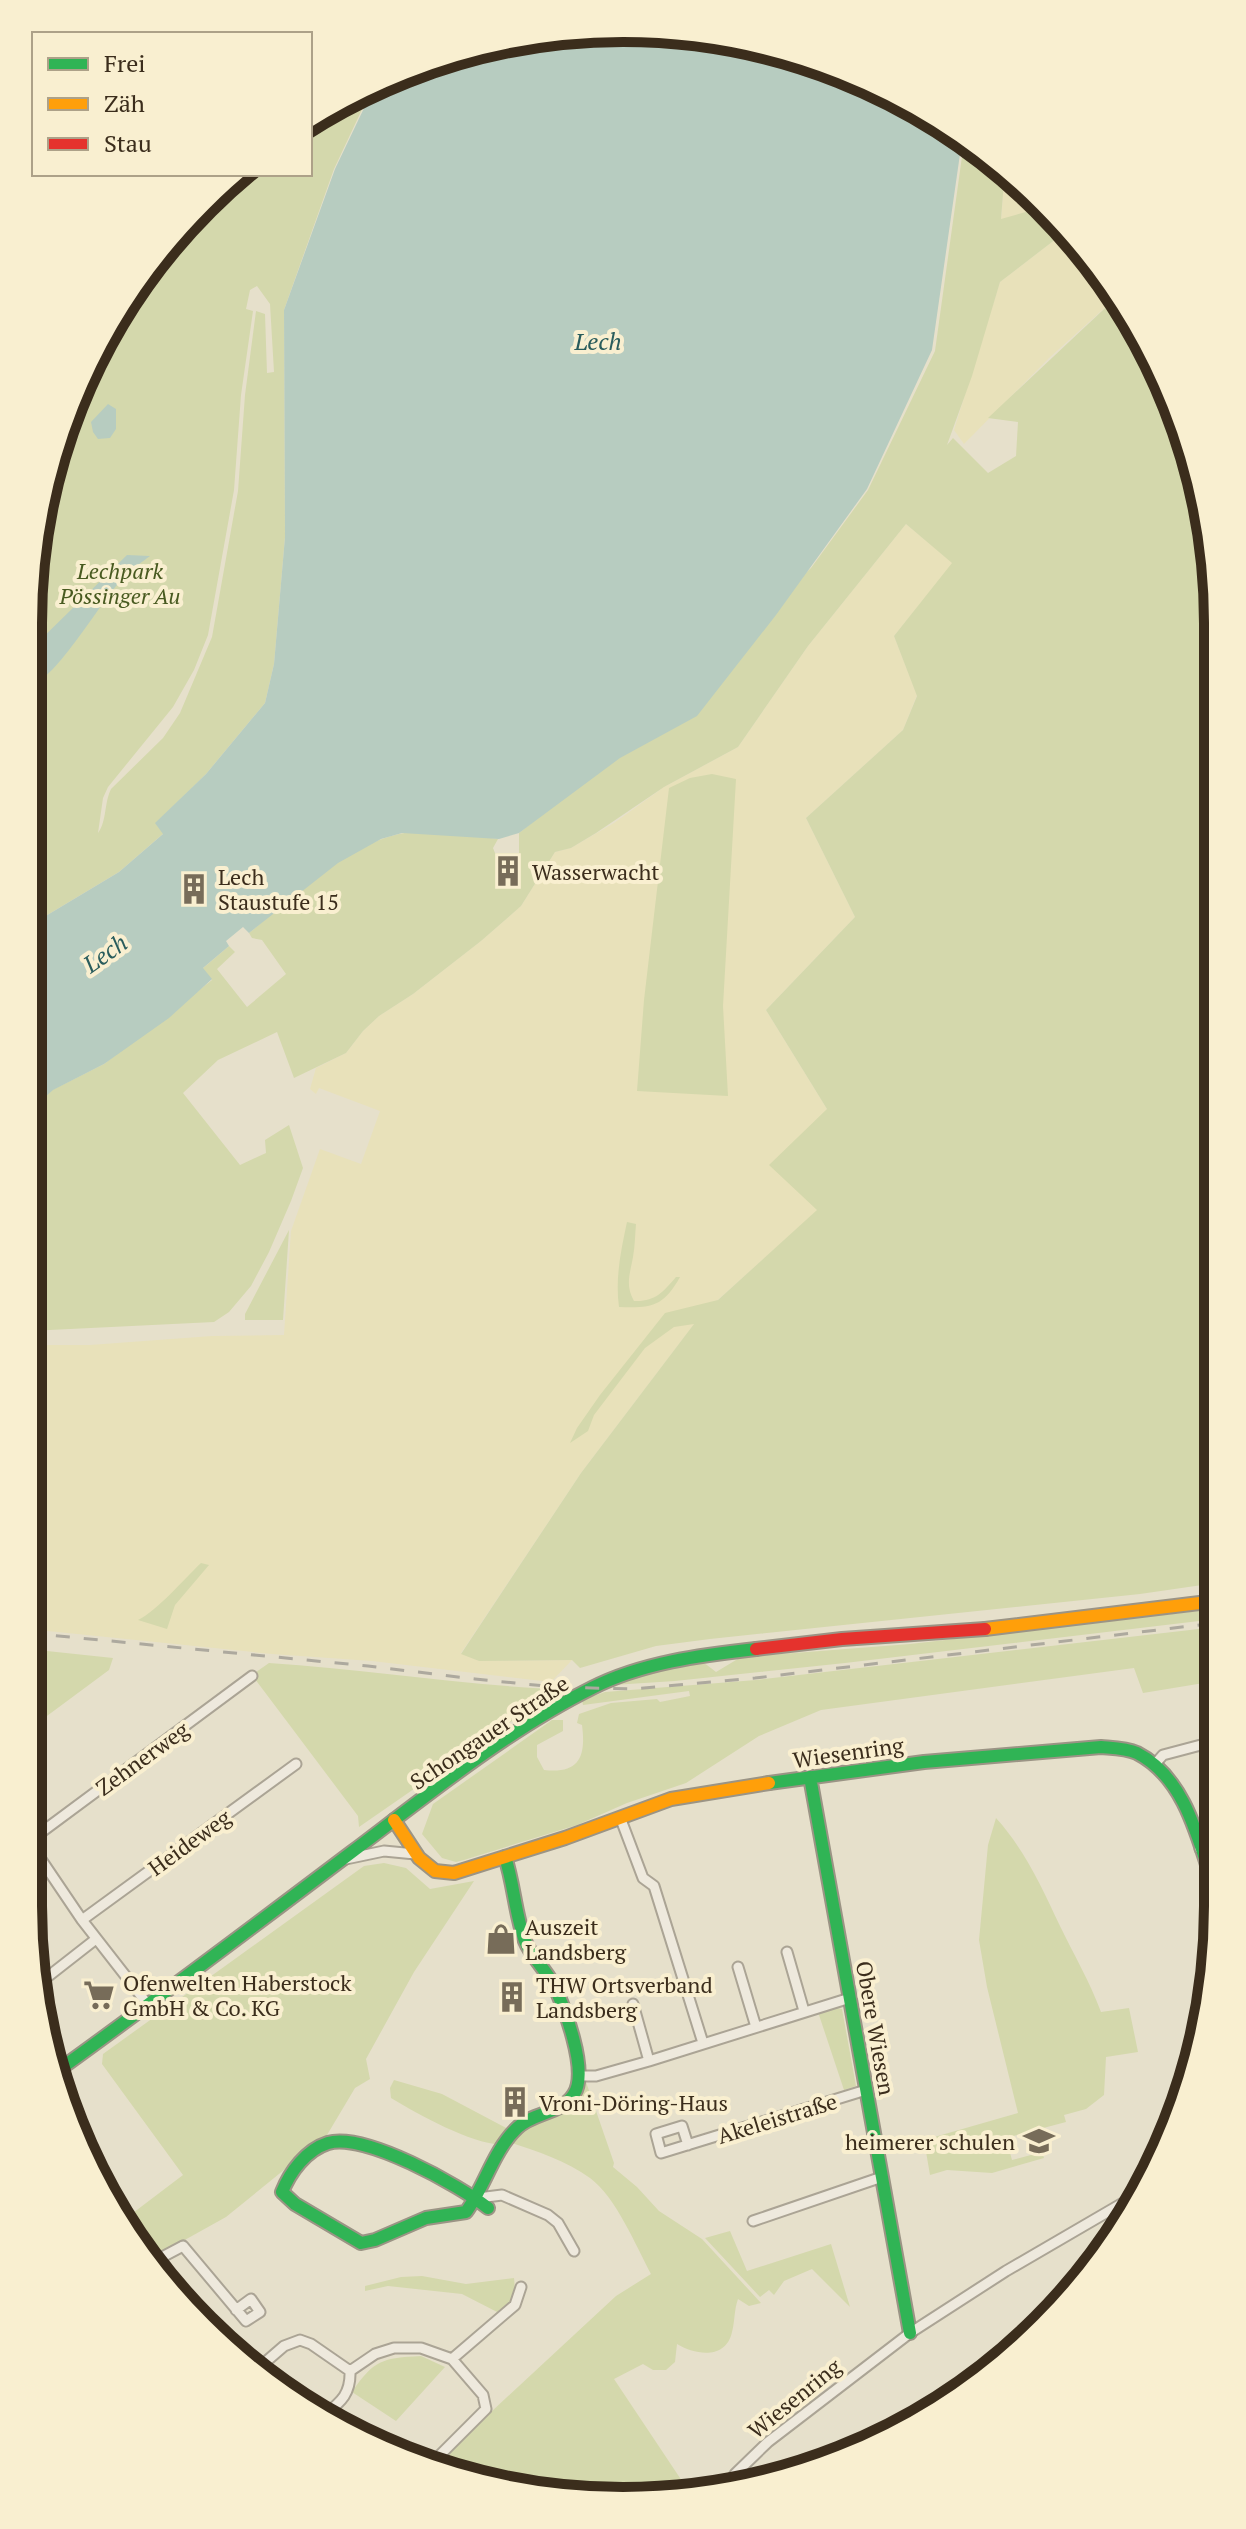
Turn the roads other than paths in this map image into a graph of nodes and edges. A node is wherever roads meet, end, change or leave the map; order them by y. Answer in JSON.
{"nodes":[{"id":1,"x":1204,"y":1602,"type":"edge"},
{"id":2,"x":252,"y":1676,"type":"dead end"},
{"id":3,"x":1204,"y":1744,"type":"edge"},
{"id":4,"x":296,"y":1764,"type":"dead end"},
{"id":5,"x":1155,"y":1764,"type":"junction"},
{"id":6,"x":810,"y":1777,"type":"junction"},
{"id":7,"x":620,"y":1817,"type":"junction"},
{"id":8,"x":394,"y":1820,"type":"junction"},
{"id":9,"x":42,"y":1832,"type":"edge"},
{"id":10,"x":1204,"y":1848,"type":"edge"},
{"id":11,"x":1200,"y":1849,"type":"junction"},
{"id":12,"x":415,"y":1854,"type":"junction"},
{"id":13,"x":505,"y":1857,"type":"junction"},
{"id":14,"x":346,"y":1859,"type":"junction"},
{"id":15,"x":1204,"y":1860,"type":"edge"},
{"id":16,"x":42,"y":1861,"type":"edge"},
{"id":17,"x":82,"y":1920,"type":"junction"},
{"id":18,"x":96,"y":1939,"type":"junction"},
{"id":19,"x":787,"y":1952,"type":"dead end"},
{"id":20,"x":738,"y":1967,"type":"dead end"},
{"id":21,"x":47,"y":1978,"type":"edge"},
{"id":22,"x":850,"y":1998,"type":"junction"},
{"id":23,"x":633,"y":2004,"type":"dead end"},
{"id":24,"x":149,"y":2006,"type":"junction"},
{"id":25,"x":804,"y":2011,"type":"junction"},
{"id":26,"x":756,"y":2027,"type":"junction"},
{"id":27,"x":703,"y":2043,"type":"junction"},
{"id":28,"x":649,"y":2061,"type":"junction"},
{"id":29,"x":65,"y":2066,"type":"edge"},
{"id":30,"x":580,"y":2076,"type":"junction"},
{"id":31,"x":866,"y":2090,"type":"junction"},
{"id":32,"x":688,"y":2145,"type":"dead end"},
{"id":33,"x":882,"y":2177,"type":"junction"},
{"id":34,"x":478,"y":2198,"type":"junction"},
{"id":35,"x":1121,"y":2204,"type":"edge"},
{"id":36,"x":488,"y":2208,"type":"dead end"},
{"id":37,"x":753,"y":2221,"type":"dead end"},
{"id":38,"x":574,"y":2251,"type":"dead end"},
{"id":39,"x":161,"y":2258,"type":"edge"},
{"id":40,"x":521,"y":2287,"type":"dead end"},
{"id":41,"x":236,"y":2310,"type":"dead end"},
{"id":42,"x":910,"y":2333,"type":"junction"},
{"id":43,"x":452,"y":2359,"type":"junction"},
{"id":44,"x":264,"y":2363,"type":"edge"},
{"id":45,"x":350,"y":2371,"type":"junction"},
{"id":46,"x":332,"y":2409,"type":"edge"},
{"id":47,"x":438,"y":2457,"type":"edge"},
{"id":48,"x":733,"y":2476,"type":"edge"}],
"edges":[{"from":1,"to":8,"type":"street","name":"Schongauer Straße"},
{"from":2,"to":9,"type":"street","name":"Zehnerweg"},
{"from":3,"to":5,"type":"street"},
{"from":4,"to":17,"type":"street","name":"Heideweg"},
{"from":5,"to":6,"type":"street","name":"Wiesenring"},
{"from":5,"to":11,"type":"street"},
{"from":6,"to":7,"type":"street","name":"Wiesenring"},
{"from":6,"to":22,"type":"street","name":"Obere Wiesen"},
{"from":7,"to":13,"type":"street","name":"Wiesenring"},
{"from":7,"to":27,"type":"street"},
{"from":8,"to":12,"type":"street","name":"Wiesenring"},
{"from":8,"to":14,"type":"street","name":"Schongauer Straße"},
{"from":10,"to":11,"type":"street"},
{"from":11,"to":15,"type":"street"},
{"from":12,"to":13,"type":"street","name":"Wiesenring"},
{"from":12,"to":14,"type":"street","name":"Wiesenring"},
{"from":13,"to":30,"type":"street"},
{"from":14,"to":24,"type":"street","name":"Schongauer Straße"},
{"from":16,"to":17,"type":"street","name":"Zehnerweg"},
{"from":17,"to":18,"type":"street"},
{"from":18,"to":21,"type":"street"},
{"from":18,"to":24,"type":"street"},
{"from":19,"to":25,"type":"street"},
{"from":20,"to":26,"type":"street"},
{"from":22,"to":25,"type":"street"},
{"from":22,"to":31,"type":"street","name":"Obere Wiesen"},
{"from":23,"to":28,"type":"street"},
{"from":24,"to":29,"type":"street","name":"Schongauer Straße"},
{"from":25,"to":26,"type":"street"},
{"from":26,"to":27,"type":"street"},
{"from":27,"to":28,"type":"street"},
{"from":28,"to":30,"type":"street"},
{"from":30,"to":34,"type":"street"},
{"from":31,"to":32,"type":"street","name":"Akeleistraße"},
{"from":31,"to":33,"type":"street","name":"Obere Wiesen"},
{"from":33,"to":37,"type":"street"},
{"from":33,"to":42,"type":"street","name":"Obere Wiesen"},
{"from":34,"to":34,"type":"street"},
{"from":34,"to":36,"type":"street"},
{"from":34,"to":38,"type":"street"},
{"from":35,"to":42,"type":"street","name":"Wiesenring"},
{"from":39,"to":41,"type":"street"},
{"from":40,"to":43,"type":"street"},
{"from":42,"to":48,"type":"street","name":"Wiesenring"},
{"from":43,"to":45,"type":"street"},
{"from":43,"to":47,"type":"street"},
{"from":44,"to":45,"type":"street"},
{"from":45,"to":46,"type":"street"}]}
